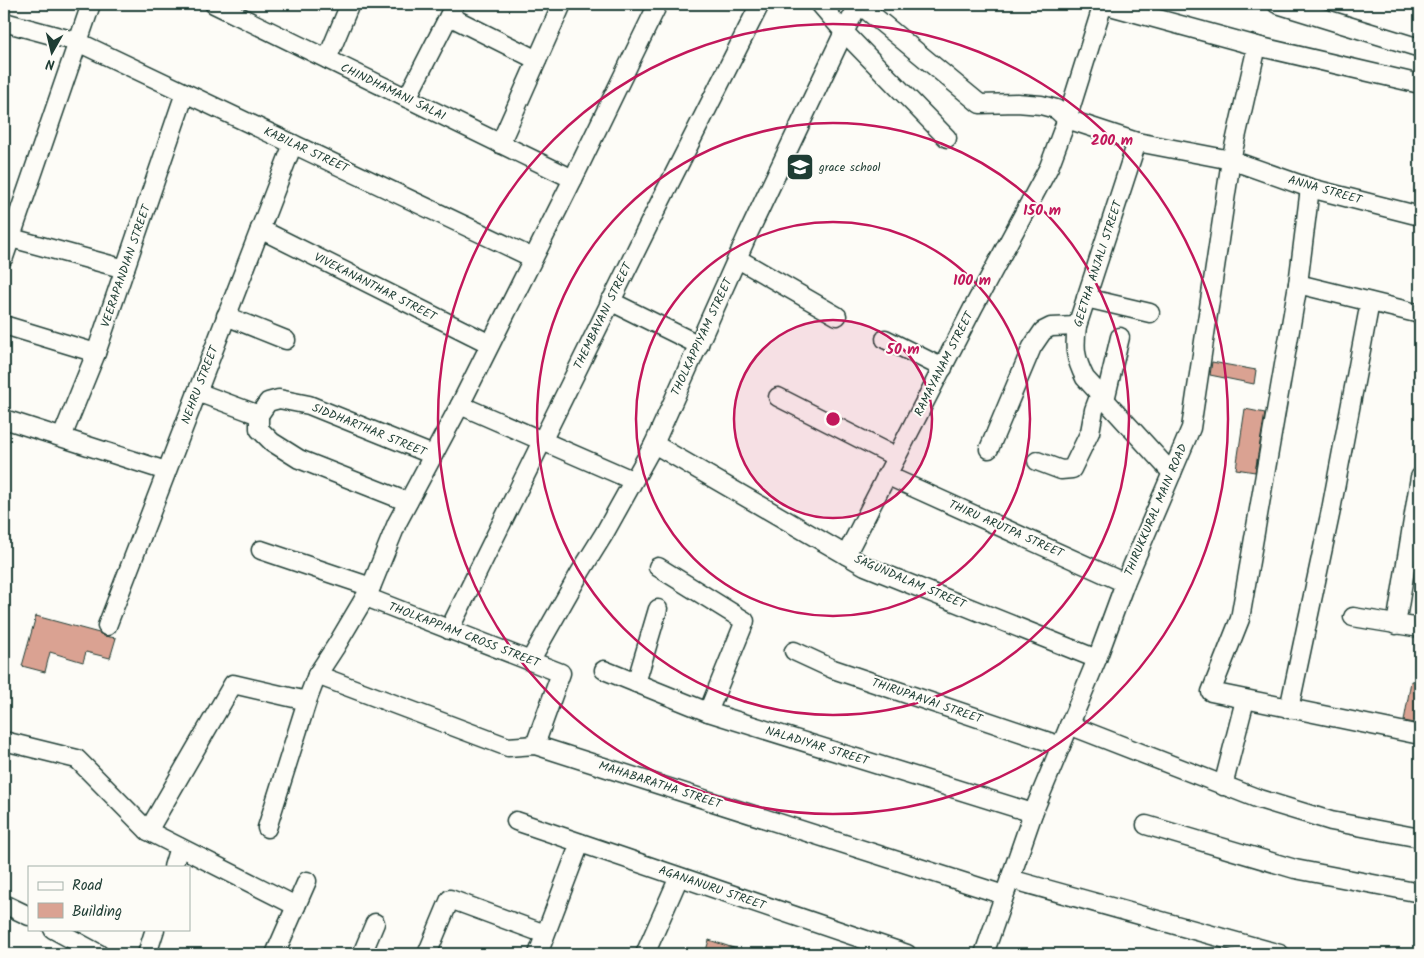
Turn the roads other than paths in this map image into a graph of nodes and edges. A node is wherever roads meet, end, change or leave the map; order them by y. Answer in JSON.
{"nodes":[{"id":1,"x":91,"y":4,"type":"edge"},
{"id":2,"x":214,"y":4,"type":"edge"},
{"id":3,"x":350,"y":4,"type":"edge"},
{"id":4,"x":562,"y":4,"type":"edge"},
{"id":5,"x":658,"y":4,"type":"edge"},
{"id":6,"x":760,"y":4,"type":"edge"},
{"id":7,"x":820,"y":4,"type":"edge"},
{"id":8,"x":859,"y":4,"type":"edge"},
{"id":9,"x":1103,"y":4,"type":"edge"},
{"id":10,"x":1278,"y":4,"type":"edge"},
{"id":11,"x":452,"y":10,"type":"edge"},
{"id":12,"x":4,"y":22,"type":"edge"},
{"id":13,"x":844,"y":32,"type":"junction"},
{"id":14,"x":78,"y":42,"type":"junction"},
{"id":15,"x":1257,"y":46,"type":"junction"},
{"id":16,"x":1415,"y":46,"type":"edge"},
{"id":17,"x":327,"y":59,"type":"junction"},
{"id":18,"x":537,"y":60,"type":"junction"},
{"id":19,"x":1420,"y":84,"type":"edge"},
{"id":20,"x":185,"y":93,"type":"junction"},
{"id":21,"x":407,"y":98,"type":"junction"},
{"id":22,"x":1067,"y":119,"type":"junction"},
{"id":23,"x":947,"y":138,"type":"dead end"},
{"id":24,"x":1137,"y":142,"type":"junction"},
{"id":25,"x":293,"y":144,"type":"junction"},
{"id":26,"x":500,"y":144,"type":"junction"},
{"id":27,"x":1231,"y":160,"type":"junction"},
{"id":28,"x":572,"y":179,"type":"junction"},
{"id":29,"x":1310,"y":188,"type":"junction"},
{"id":30,"x":1420,"y":216,"type":"edge"},
{"id":31,"x":260,"y":230,"type":"junction"},
{"id":32,"x":7,"y":238,"type":"edge"},
{"id":33,"x":4,"y":257,"type":"edge"},
{"id":34,"x":534,"y":258,"type":"junction"},
{"id":35,"x":738,"y":258,"type":"junction"},
{"id":36,"x":125,"y":269,"type":"junction"},
{"id":37,"x":1298,"y":284,"type":"junction"},
{"id":38,"x":1086,"y":298,"type":"junction"},
{"id":39,"x":610,"y":301,"type":"junction"},
{"id":40,"x":1370,"y":302,"type":"junction"},
{"id":41,"x":1150,"y":313,"type":"dead end"},
{"id":42,"x":1420,"y":314,"type":"edge"},
{"id":43,"x":226,"y":316,"type":"junction"},
{"id":44,"x":837,"y":316,"type":"dead end"},
{"id":45,"x":4,"y":325,"type":"edge"},
{"id":46,"x":1077,"y":326,"type":"junction"},
{"id":47,"x":1120,"y":337,"type":"dead end"},
{"id":48,"x":885,"y":339,"type":"dead end"},
{"id":49,"x":286,"y":340,"type":"dead end"},
{"id":50,"x":490,"y":344,"type":"junction"},
{"id":51,"x":699,"y":345,"type":"junction"},
{"id":52,"x":96,"y":353,"type":"junction"},
{"id":53,"x":943,"y":368,"type":"junction"},
{"id":54,"x":196,"y":392,"type":"junction"},
{"id":55,"x":778,"y":397,"type":"dead end"},
{"id":56,"x":1103,"y":397,"type":"junction"},
{"id":57,"x":460,"y":405,"type":"junction"},
{"id":58,"x":260,"y":415,"type":"junction"},
{"id":59,"x":4,"y":419,"type":"edge"},
{"id":60,"x":62,"y":437,"type":"junction"},
{"id":61,"x":541,"y":441,"type":"junction"},
{"id":62,"x":654,"y":444,"type":"junction"},
{"id":63,"x":989,"y":448,"type":"dead end"},
{"id":64,"x":433,"y":456,"type":"junction"},
{"id":65,"x":896,"y":457,"type":"junction"},
{"id":66,"x":1037,"y":461,"type":"dead end"},
{"id":67,"x":166,"y":471,"type":"junction"},
{"id":68,"x":1172,"y":473,"type":"junction"},
{"id":69,"x":886,"y":475,"type":"junction"},
{"id":70,"x":1420,"y":477,"type":"edge"},
{"id":71,"x":632,"y":480,"type":"junction"},
{"id":72,"x":408,"y":502,"type":"junction"},
{"id":73,"x":261,"y":550,"type":"dead end"},
{"id":74,"x":846,"y":555,"type":"junction"},
{"id":75,"x":658,"y":567,"type":"dead end"},
{"id":76,"x":1125,"y":583,"type":"junction"},
{"id":77,"x":368,"y":592,"type":"junction"},
{"id":78,"x":658,"y":609,"type":"dead end"},
{"id":79,"x":1353,"y":617,"type":"dead end"},
{"id":80,"x":1396,"y":624,"type":"junction"},
{"id":81,"x":107,"y":626,"type":"dead end"},
{"id":82,"x":1420,"y":628,"type":"edge"},
{"id":83,"x":449,"y":630,"type":"junction"},
{"id":84,"x":794,"y":651,"type":"dead end"},
{"id":85,"x":1097,"y":658,"type":"junction"},
{"id":86,"x":530,"y":661,"type":"junction"},
{"id":87,"x":604,"y":670,"type":"dead end"},
{"id":88,"x":317,"y":675,"type":"junction"},
{"id":89,"x":636,"y":683,"type":"junction"},
{"id":90,"x":307,"y":700,"type":"junction"},
{"id":91,"x":1245,"y":700,"type":"junction"},
{"id":92,"x":1289,"y":709,"type":"junction"},
{"id":93,"x":708,"y":712,"type":"junction"},
{"id":94,"x":1070,"y":725,"type":"junction"},
{"id":95,"x":1420,"y":735,"type":"edge"},
{"id":96,"x":4,"y":741,"type":"edge"},
{"id":97,"x":535,"y":745,"type":"junction"},
{"id":98,"x":1062,"y":746,"type":"junction"},
{"id":99,"x":1223,"y":786,"type":"junction"},
{"id":100,"x":1034,"y":813,"type":"junction"},
{"id":101,"x":516,"y":821,"type":"dead end"},
{"id":102,"x":1146,"y":825,"type":"dead end"},
{"id":103,"x":267,"y":828,"type":"dead end"},
{"id":104,"x":148,"y":831,"type":"junction"},
{"id":105,"x":1420,"y":838,"type":"edge"},
{"id":106,"x":580,"y":843,"type":"junction"},
{"id":107,"x":179,"y":847,"type":"junction"},
{"id":108,"x":173,"y":866,"type":"edge"},
{"id":109,"x":679,"y":877,"type":"junction"},
{"id":110,"x":307,"y":881,"type":"dead end"},
{"id":111,"x":1007,"y":887,"type":"junction"},
{"id":112,"x":1420,"y":893,"type":"edge"},
{"id":113,"x":4,"y":904,"type":"edge"},
{"id":114,"x":296,"y":906,"type":"junction"},
{"id":115,"x":28,"y":916,"type":"edge"},
{"id":116,"x":375,"y":923,"type":"dead end"},
{"id":117,"x":55,"y":930,"type":"edge"},
{"id":118,"x":155,"y":930,"type":"edge"},
{"id":119,"x":546,"y":934,"type":"junction"},
{"id":120,"x":99,"y":954,"type":"edge"},
{"id":121,"x":147,"y":954,"type":"edge"},
{"id":122,"x":275,"y":954,"type":"edge"},
{"id":123,"x":362,"y":954,"type":"edge"},
{"id":124,"x":427,"y":954,"type":"edge"},
{"id":125,"x":538,"y":954,"type":"edge"},
{"id":126,"x":645,"y":954,"type":"edge"},
{"id":127,"x":908,"y":954,"type":"edge"},
{"id":128,"x":984,"y":954,"type":"edge"},
{"id":129,"x":1276,"y":954,"type":"edge"}],
"edges":[{"from":1,"to":14,"type":"street"},
{"from":2,"to":17,"type":"street","name":"CHINDHAMANI SALAI"},
{"from":3,"to":17,"type":"street"},
{"from":4,"to":18,"type":"street"},
{"from":5,"to":28,"type":"street"},
{"from":6,"to":39,"type":"street","name":"THEMBAVANI STREET"},
{"from":7,"to":13,"type":"street"},
{"from":8,"to":13,"type":"street","name":"THOLKAPPIYAM STREET"},
{"from":8,"to":22,"type":"street","name":"ANNA STREET"},
{"from":9,"to":15,"type":"street"},
{"from":9,"to":22,"type":"street","name":"RAMAYANAM STREET"},
{"from":10,"to":16,"type":"street"},
{"from":11,"to":18,"type":"street"},
{"from":11,"to":21,"type":"street"},
{"from":12,"to":14,"type":"street","name":"KABILAR STREET"},
{"from":13,"to":23,"type":"street"},
{"from":13,"to":35,"type":"street","name":"THOLKAPPIYAM STREET"},
{"from":14,"to":20,"type":"street","name":"KABILAR STREET"},
{"from":14,"to":32,"type":"street"},
{"from":15,"to":19,"type":"street"},
{"from":15,"to":27,"type":"street","name":"THIRUKKURAL MAIN ROAD"},
{"from":17,"to":21,"type":"street","name":"CHINDHAMANI SALAI"},
{"from":18,"to":26,"type":"street"},
{"from":20,"to":25,"type":"street","name":"KABILAR STREET"},
{"from":20,"to":36,"type":"street","name":"VEERAPANDIAN STREET"},
{"from":21,"to":26,"type":"street","name":"CHINDHAMANI SALAI"},
{"from":22,"to":24,"type":"street","name":"ANNA STREET"},
{"from":22,"to":53,"type":"street","name":"RAMAYANAM STREET"},
{"from":24,"to":27,"type":"street","name":"ANNA STREET"},
{"from":24,"to":38,"type":"street","name":"GEETHA ANJALI STREET"},
{"from":25,"to":31,"type":"street","name":"NEHRU STREET"},
{"from":25,"to":34,"type":"street","name":"KABILAR STREET"},
{"from":26,"to":28,"type":"street","name":"CHINDHAMANI SALAI"},
{"from":27,"to":29,"type":"street","name":"ANNA STREET"},
{"from":27,"to":68,"type":"street","name":"THIRUKKURAL MAIN ROAD"},
{"from":28,"to":34,"type":"street"},
{"from":29,"to":30,"type":"street","name":"ANNA STREET"},
{"from":29,"to":37,"type":"street"},
{"from":31,"to":43,"type":"street","name":"NEHRU STREET"},
{"from":31,"to":50,"type":"street","name":"VIVEKANANTHAR STREET"},
{"from":32,"to":33,"type":"street"},
{"from":32,"to":36,"type":"street"},
{"from":34,"to":50,"type":"street"},
{"from":35,"to":44,"type":"street"},
{"from":35,"to":51,"type":"street","name":"THOLKAPPIYAM STREET"},
{"from":36,"to":52,"type":"street","name":"VEERAPANDIAN STREET"},
{"from":37,"to":40,"type":"street"},
{"from":37,"to":91,"type":"street"},
{"from":38,"to":41,"type":"street"},
{"from":38,"to":46,"type":"street","name":"GEETHA ANJALI STREET"},
{"from":39,"to":51,"type":"street"},
{"from":39,"to":61,"type":"street","name":"THEMBAVANI STREET"},
{"from":40,"to":42,"type":"street"},
{"from":40,"to":92,"type":"street"},
{"from":43,"to":49,"type":"street"},
{"from":43,"to":54,"type":"street","name":"NEHRU STREET"},
{"from":45,"to":52,"type":"street"},
{"from":46,"to":56,"type":"street","name":"GEETHA ANJALI STREET"},
{"from":46,"to":63,"type":"street"},
{"from":47,"to":56,"type":"street"},
{"from":48,"to":53,"type":"street"},
{"from":50,"to":57,"type":"street"},
{"from":51,"to":62,"type":"street","name":"THOLKAPPIYAM STREET"},
{"from":52,"to":60,"type":"street","name":"VEERAPANDIAN STREET"},
{"from":53,"to":65,"type":"street","name":"RAMAYANAM STREET"},
{"from":54,"to":58,"type":"street"},
{"from":54,"to":67,"type":"street","name":"NEHRU STREET"},
{"from":55,"to":65,"type":"street"},
{"from":56,"to":66,"type":"street"},
{"from":56,"to":68,"type":"street","name":"GEETHA ANJALI STREET"},
{"from":57,"to":61,"type":"street"},
{"from":57,"to":64,"type":"street"},
{"from":58,"to":64,"type":"street","name":"SIDDHARTHAR STREET"},
{"from":58,"to":72,"type":"street"},
{"from":59,"to":60,"type":"street"},
{"from":60,"to":67,"type":"street"},
{"from":61,"to":71,"type":"street"},
{"from":61,"to":83,"type":"street","name":"THEMBAVANI STREET"},
{"from":62,"to":71,"type":"street","name":"THOLKAPPIYAM STREET"},
{"from":62,"to":74,"type":"street","name":"SAGUNDALAM STREET"},
{"from":64,"to":72,"type":"street"},
{"from":65,"to":69,"type":"street","name":"RAMAYANAM STREET"},
{"from":67,"to":81,"type":"street","name":"NEHRU STREET"},
{"from":68,"to":76,"type":"street","name":"THIRUKKURAL MAIN ROAD"},
{"from":69,"to":74,"type":"street","name":"RAMAYANAM STREET"},
{"from":69,"to":76,"type":"street","name":"THIRU ARUTPA STREET"},
{"from":70,"to":80,"type":"street"},
{"from":71,"to":86,"type":"street","name":"THOLKAPPIYAM STREET"},
{"from":72,"to":77,"type":"street"},
{"from":73,"to":77,"type":"street","name":"THOLKAPPIAM CROSS STREET"},
{"from":74,"to":85,"type":"street","name":"SAGUNDALAM STREET"},
{"from":75,"to":93,"type":"street"},
{"from":76,"to":85,"type":"street","name":"THIRUKKURAL MAIN ROAD"},
{"from":77,"to":83,"type":"street","name":"THOLKAPPIAM CROSS STREET"},
{"from":77,"to":88,"type":"street"},
{"from":78,"to":89,"type":"street"},
{"from":79,"to":80,"type":"street"},
{"from":80,"to":82,"type":"street"},
{"from":83,"to":86,"type":"street","name":"THOLKAPPIAM CROSS STREET"},
{"from":84,"to":98,"type":"street","name":"THIRUPAAVAI STREET"},
{"from":85,"to":94,"type":"street","name":"THIRUKKURAL MAIN ROAD"},
{"from":86,"to":97,"type":"street","name":"THOLKAPPIAM CROSS STREET"},
{"from":87,"to":89,"type":"street","name":"NALADIYAR STREET"},
{"from":88,"to":90,"type":"street"},
{"from":88,"to":97,"type":"street","name":"MAHABARATHA STREET"},
{"from":89,"to":93,"type":"street","name":"NALADIYAR STREET"},
{"from":90,"to":103,"type":"street"},
{"from":90,"to":104,"type":"street"},
{"from":91,"to":92,"type":"street"},
{"from":91,"to":99,"type":"street"},
{"from":92,"to":95,"type":"street"},
{"from":93,"to":100,"type":"street","name":"NALADIYAR STREET"},
{"from":94,"to":98,"type":"street","name":"THIRUKKURAL MAIN ROAD"},
{"from":94,"to":99,"type":"street"},
{"from":96,"to":104,"type":"street"},
{"from":97,"to":111,"type":"street","name":"MAHABARATHA STREET"},
{"from":98,"to":100,"type":"street","name":"THIRUKKURAL MAIN ROAD"},
{"from":99,"to":105,"type":"street"},
{"from":100,"to":111,"type":"street","name":"THIRUKKURAL MAIN ROAD"},
{"from":101,"to":106,"type":"street","name":"AGANANURU STREET"},
{"from":102,"to":112,"type":"street"},
{"from":104,"to":107,"type":"street"},
{"from":106,"to":109,"type":"street","name":"AGANANURU STREET"},
{"from":106,"to":119,"type":"street"},
{"from":107,"to":108,"type":"street"},
{"from":107,"to":114,"type":"street"},
{"from":109,"to":126,"type":"street"},
{"from":109,"to":127,"type":"street","name":"AGANANURU STREET"},
{"from":110,"to":114,"type":"street"},
{"from":111,"to":128,"type":"street","name":"THIRUKKURAL MAIN ROAD"},
{"from":111,"to":129,"type":"street","name":"MAHABARATHA STREET"},
{"from":113,"to":115,"type":"street"},
{"from":114,"to":122,"type":"street"},
{"from":116,"to":123,"type":"street"},
{"from":117,"to":120,"type":"street"},
{"from":118,"to":121,"type":"street"},
{"from":119,"to":124,"type":"street"},
{"from":119,"to":125,"type":"street"}]}
